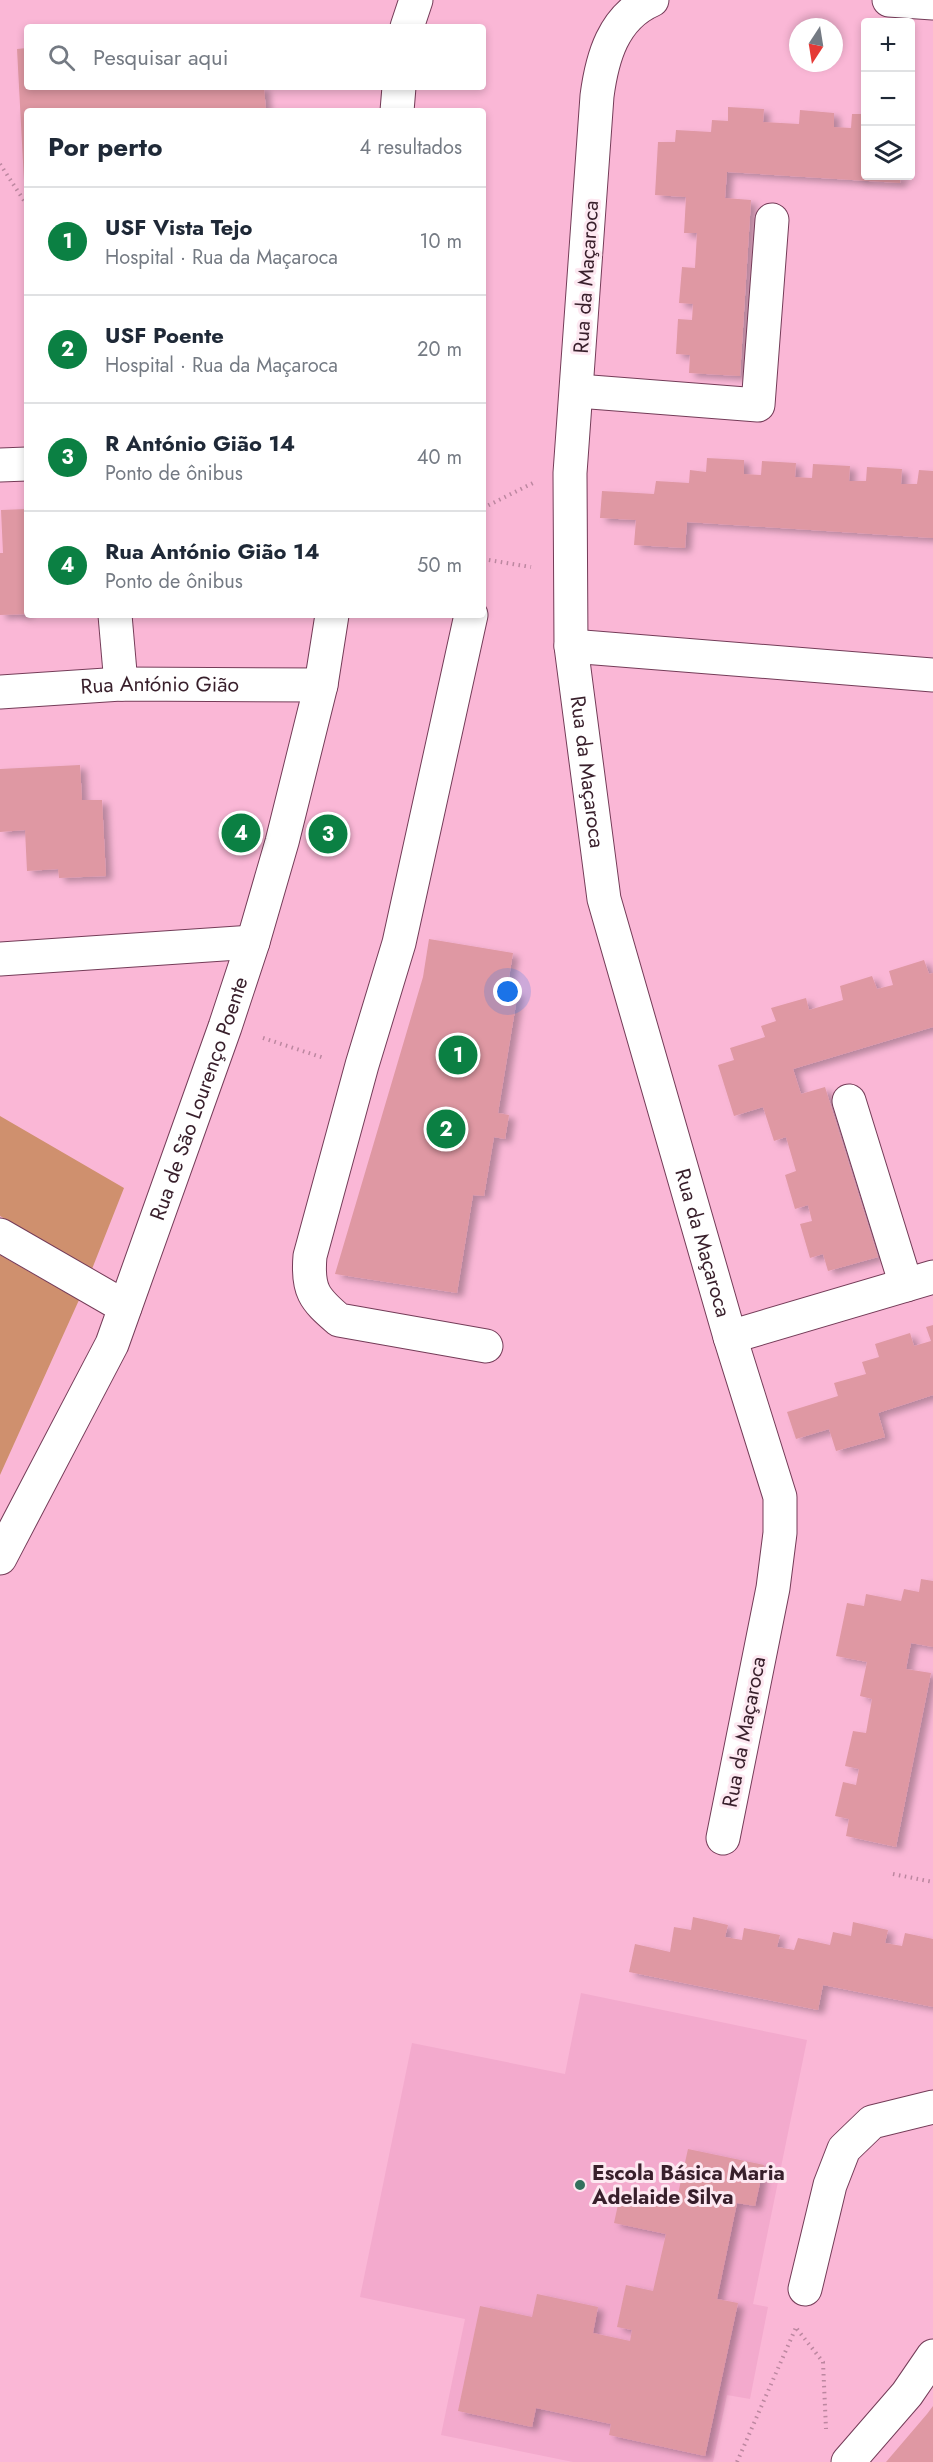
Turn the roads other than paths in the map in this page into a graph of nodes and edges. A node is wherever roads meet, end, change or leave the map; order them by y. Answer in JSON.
{"nodes":[{"id":1,"x":394,"y":0,"type":"edge"},
{"id":2,"x":416,"y":0,"type":"edge"},
{"id":3,"x":652,"y":0,"type":"edge"},
{"id":4,"x":889,"y":0,"type":"edge"},
{"id":5,"x":933,"y":3,"type":"edge"},
{"id":6,"x":401,"y":24,"type":"edge"},
{"id":7,"x":408,"y":24,"type":"edge"},
{"id":8,"x":399,"y":90,"type":"edge"},
{"id":9,"x":397,"y":108,"type":"edge"},
{"id":10,"x":772,"y":220,"type":"dead end"},
{"id":11,"x":578,"y":391,"type":"junction"},
{"id":12,"x":24,"y":464,"type":"edge"},
{"id":13,"x":0,"y":465,"type":"edge"},
{"id":14,"x":115,"y":618,"type":"edge"},
{"id":15,"x":332,"y":618,"type":"edge"},
{"id":16,"x":470,"y":618,"type":"edge"},
{"id":17,"x":571,"y":646,"type":"junction"},
{"id":18,"x":933,"y":675,"type":"edge"},
{"id":19,"x":121,"y":684,"type":"junction"},
{"id":20,"x":321,"y":685,"type":"junction"},
{"id":21,"x":0,"y":692,"type":"edge"},
{"id":22,"x":253,"y":942,"type":"junction"},
{"id":23,"x":0,"y":959,"type":"edge"},
{"id":24,"x":849,"y":1101,"type":"dead end"},
{"id":25,"x":0,"y":1235,"type":"edge"},
{"id":26,"x":920,"y":1281,"type":"edge"},
{"id":27,"x":125,"y":1307,"type":"junction"},
{"id":28,"x":730,"y":1337,"type":"junction"},
{"id":29,"x":486,"y":1346,"type":"dead end"},
{"id":30,"x":0,"y":1558,"type":"edge"},
{"id":31,"x":723,"y":1838,"type":"dead end"},
{"id":32,"x":933,"y":2107,"type":"edge"},
{"id":33,"x":805,"y":2289,"type":"road end"},
{"id":34,"x":933,"y":2356,"type":"edge"},
{"id":35,"x":848,"y":2462,"type":"edge"}],
"edges":[{"from":1,"to":6,"type":"street"},
{"from":2,"to":7,"type":"street"},
{"from":3,"to":11,"type":"street","name":"Rua da Maçaroca"},
{"from":4,"to":5,"type":"street"},
{"from":8,"to":9,"type":"street"},
{"from":10,"to":11,"type":"street"},
{"from":11,"to":17,"type":"street","name":"Rua da Maçaroca"},
{"from":12,"to":13,"type":"street"},
{"from":14,"to":19,"type":"street"},
{"from":15,"to":20,"type":"street","name":"Rua de São Lourenço Poente"},
{"from":16,"to":29,"type":"street"},
{"from":17,"to":18,"type":"street"},
{"from":17,"to":28,"type":"street","name":"Rua da Maçaroca"},
{"from":19,"to":20,"type":"street","name":"Rua António Gião"},
{"from":19,"to":21,"type":"street","name":"Rua António Gião"},
{"from":20,"to":22,"type":"street","name":"Rua de São Lourenço Poente"},
{"from":22,"to":23,"type":"street"},
{"from":22,"to":27,"type":"street","name":"Rua de São Lourenço Poente"},
{"from":24,"to":26,"type":"street"},
{"from":25,"to":27,"type":"street"},
{"from":26,"to":28,"type":"street"},
{"from":27,"to":30,"type":"street","name":"Rua de São Lourenço Poente"},
{"from":28,"to":31,"type":"street","name":"Rua da Maçaroca"},
{"from":32,"to":33,"type":"street"},
{"from":34,"to":35,"type":"street"}]}
